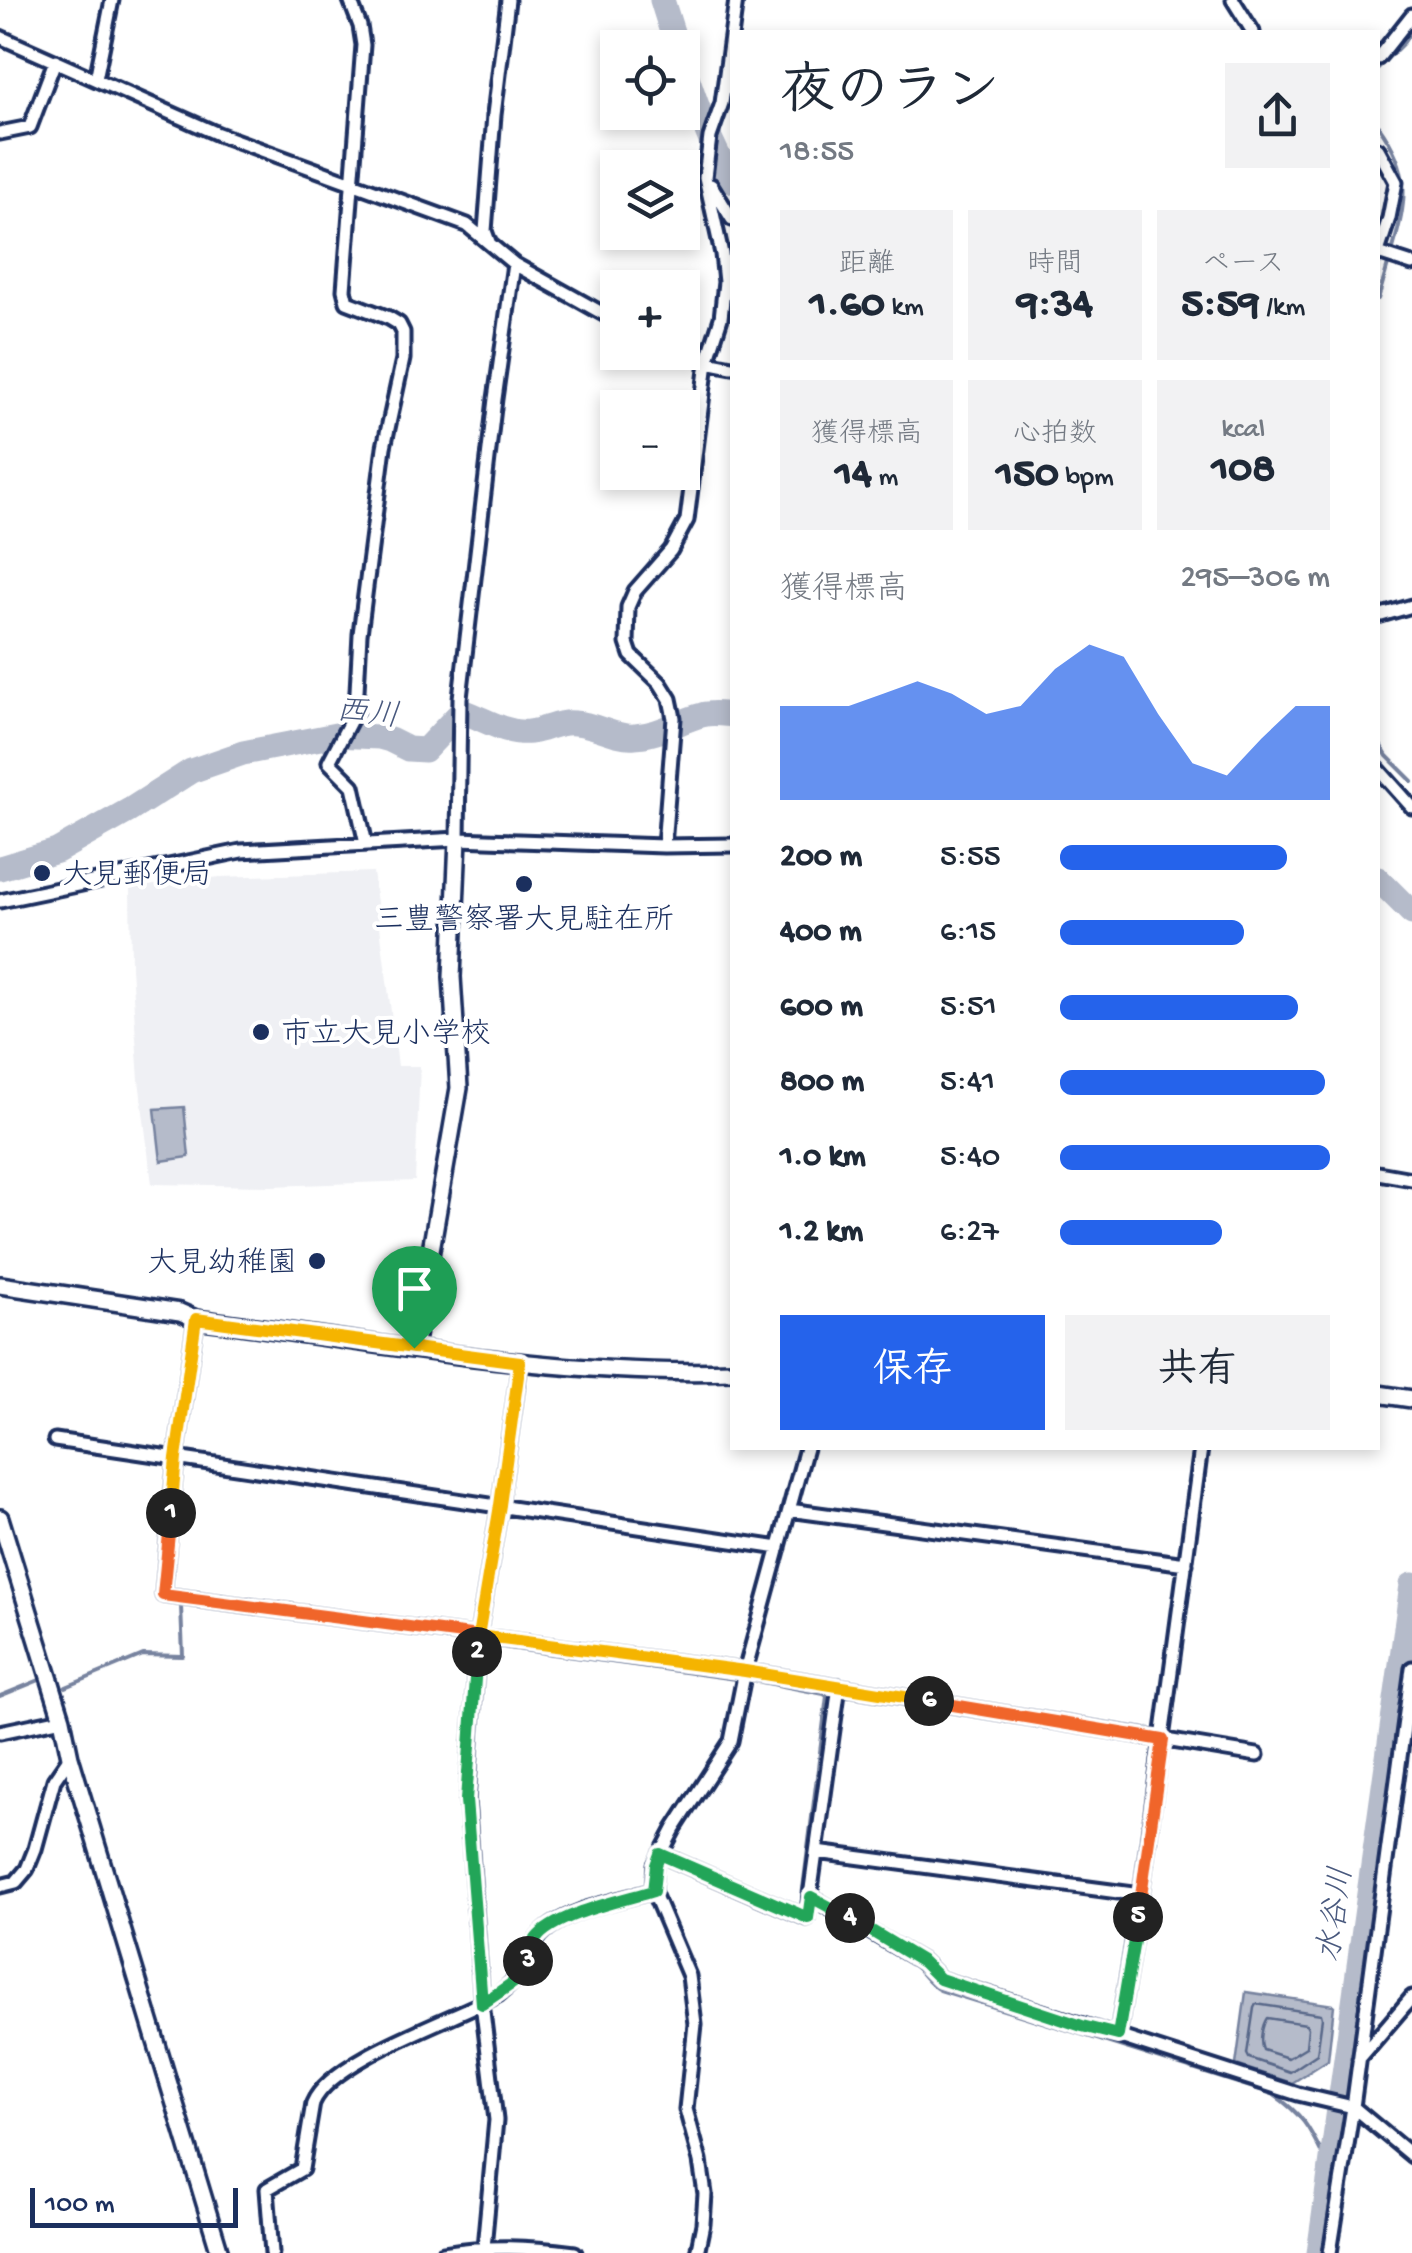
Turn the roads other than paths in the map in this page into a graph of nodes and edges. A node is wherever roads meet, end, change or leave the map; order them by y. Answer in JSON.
{"nodes":[{"id":1,"x":112,"y":0,"type":"edge"},
{"id":2,"x":350,"y":0,"type":"edge"},
{"id":3,"x":508,"y":0,"type":"edge"},
{"id":4,"x":736,"y":0,"type":"edge"},
{"id":5,"x":1233,"y":0,"type":"edge"},
{"id":6,"x":1412,"y":15,"type":"edge"},
{"id":7,"x":732,"y":22,"type":"junction"},
{"id":8,"x":731,"y":30,"type":"edge"},
{"id":9,"x":740,"y":30,"type":"edge"},
{"id":10,"x":1251,"y":30,"type":"edge"},
{"id":11,"x":0,"y":37,"type":"edge"},
{"id":12,"x":730,"y":38,"type":"edge"},
{"id":13,"x":1380,"y":55,"type":"edge"},
{"id":14,"x":56,"y":61,"type":"junction"},
{"id":15,"x":96,"y":79,"type":"junction"},
{"id":16,"x":0,"y":133,"type":"edge"},
{"id":17,"x":1380,"y":153,"type":"edge"},
{"id":18,"x":705,"y":177,"type":"junction"},
{"id":19,"x":354,"y":184,"type":"junction"},
{"id":20,"x":730,"y":217,"type":"edge"},
{"id":21,"x":488,"y":242,"type":"junction"},
{"id":22,"x":1383,"y":255,"type":"edge"},
{"id":23,"x":514,"y":264,"type":"junction"},
{"id":24,"x":1412,"y":264,"type":"edge"},
{"id":25,"x":600,"y":312,"type":"edge"},
{"id":26,"x":700,"y":359,"type":"edge"},
{"id":27,"x":708,"y":362,"type":"junction"},
{"id":28,"x":730,"y":367,"type":"edge"},
{"id":29,"x":1412,"y":606,"type":"edge"},
{"id":30,"x":1380,"y":615,"type":"edge"},
{"id":31,"x":1380,"y":771,"type":"edge"},
{"id":32,"x":1412,"y":807,"type":"edge"},
{"id":33,"x":458,"y":840,"type":"junction"},
{"id":34,"x":366,"y":844,"type":"junction"},
{"id":35,"x":730,"y":844,"type":"edge"},
{"id":36,"x":664,"y":846,"type":"junction"},
{"id":37,"x":0,"y":901,"type":"edge"},
{"id":38,"x":1380,"y":1173,"type":"edge"},
{"id":39,"x":1412,"y":1180,"type":"edge"},
{"id":40,"x":0,"y":1285,"type":"edge"},
{"id":41,"x":196,"y":1319,"type":"junction"},
{"id":42,"x":414,"y":1348,"type":"junction"},
{"id":43,"x":520,"y":1362,"type":"junction"},
{"id":44,"x":730,"y":1371,"type":"edge"},
{"id":45,"x":1380,"y":1394,"type":"edge"},
{"id":46,"x":1412,"y":1399,"type":"edge"},
{"id":47,"x":55,"y":1440,"type":"dead end"},
{"id":48,"x":805,"y":1450,"type":"edge"},
{"id":49,"x":1201,"y":1450,"type":"edge"},
{"id":50,"x":176,"y":1458,"type":"junction"},
{"id":51,"x":500,"y":1505,"type":"junction"},
{"id":52,"x":789,"y":1510,"type":"junction"},
{"id":53,"x":0,"y":1518,"type":"edge"},
{"id":54,"x":780,"y":1548,"type":"junction"},
{"id":55,"x":1186,"y":1564,"type":"junction"},
{"id":56,"x":478,"y":1636,"type":"junction"},
{"id":57,"x":1412,"y":1668,"type":"edge"},
{"id":58,"x":745,"y":1671,"type":"junction"},
{"id":59,"x":839,"y":1686,"type":"junction"},
{"id":60,"x":62,"y":1718,"type":"junction"},
{"id":61,"x":0,"y":1732,"type":"edge"},
{"id":62,"x":1163,"y":1740,"type":"junction"},
{"id":63,"x":1257,"y":1756,"type":"dead end"},
{"id":64,"x":70,"y":1757,"type":"junction"},
{"id":65,"x":817,"y":1852,"type":"junction"},
{"id":66,"x":660,"y":1854,"type":"junction"},
{"id":67,"x":0,"y":1886,"type":"edge"},
{"id":68,"x":653,"y":1891,"type":"junction"},
{"id":69,"x":1141,"y":1896,"type":"junction"},
{"id":70,"x":811,"y":1897,"type":"junction"},
{"id":71,"x":1412,"y":1998,"type":"edge"},
{"id":72,"x":482,"y":2004,"type":"junction"},
{"id":73,"x":1118,"y":2035,"type":"junction"},
{"id":74,"x":1358,"y":2060,"type":"junction"},
{"id":75,"x":1349,"y":2106,"type":"junction"},
{"id":76,"x":1412,"y":2156,"type":"edge"},
{"id":77,"x":484,"y":2247,"type":"junction"},
{"id":78,"x":220,"y":2253,"type":"edge"},
{"id":79,"x":272,"y":2253,"type":"edge"},
{"id":80,"x":443,"y":2253,"type":"edge"},
{"id":81,"x":575,"y":2253,"type":"edge"},
{"id":82,"x":697,"y":2253,"type":"edge"},
{"id":83,"x":1330,"y":2253,"type":"edge"}],
"edges":[{"from":1,"to":15,"type":"street"},
{"from":2,"to":19,"type":"street"},
{"from":3,"to":21,"type":"street"},
{"from":4,"to":7,"type":"street"},
{"from":5,"to":10,"type":"street"},
{"from":6,"to":13,"type":"street"},
{"from":7,"to":8,"type":"street"},
{"from":7,"to":9,"type":"street"},
{"from":11,"to":14,"type":"street"},
{"from":12,"to":18,"type":"street"},
{"from":14,"to":15,"type":"street"},
{"from":14,"to":16,"type":"street"},
{"from":15,"to":19,"type":"street"},
{"from":17,"to":22,"type":"street"},
{"from":18,"to":20,"type":"street"},
{"from":18,"to":27,"type":"street"},
{"from":19,"to":21,"type":"street"},
{"from":19,"to":34,"type":"street"},
{"from":21,"to":23,"type":"street"},
{"from":22,"to":24,"type":"street"},
{"from":23,"to":25,"type":"street"},
{"from":23,"to":33,"type":"street"},
{"from":26,"to":27,"type":"street"},
{"from":27,"to":28,"type":"street"},
{"from":27,"to":36,"type":"street"},
{"from":29,"to":30,"type":"street"},
{"from":31,"to":32,"type":"street"},
{"from":33,"to":34,"type":"street"},
{"from":33,"to":36,"type":"street"},
{"from":33,"to":42,"type":"street"},
{"from":34,"to":37,"type":"street"},
{"from":35,"to":36,"type":"street"},
{"from":38,"to":39,"type":"street"},
{"from":40,"to":41,"type":"street"},
{"from":41,"to":42,"type":"street"},
{"from":41,"to":50,"type":"street"},
{"from":42,"to":43,"type":"street"},
{"from":43,"to":44,"type":"street"},
{"from":43,"to":51,"type":"street"},
{"from":45,"to":46,"type":"street"},
{"from":47,"to":50,"type":"street"},
{"from":48,"to":52,"type":"street"},
{"from":49,"to":55,"type":"street"},
{"from":50,"to":51,"type":"street"},
{"from":50,"to":56,"type":"street"},
{"from":51,"to":54,"type":"street"},
{"from":51,"to":56,"type":"street"},
{"from":52,"to":54,"type":"street"},
{"from":52,"to":55,"type":"street"},
{"from":53,"to":60,"type":"street"},
{"from":54,"to":58,"type":"street"},
{"from":55,"to":62,"type":"street"},
{"from":56,"to":58,"type":"street"},
{"from":56,"to":72,"type":"street"},
{"from":57,"to":74,"type":"street"},
{"from":58,"to":59,"type":"street"},
{"from":58,"to":66,"type":"street"},
{"from":59,"to":62,"type":"street"},
{"from":59,"to":65,"type":"street"},
{"from":60,"to":61,"type":"street"},
{"from":60,"to":64,"type":"street"},
{"from":62,"to":63,"type":"street"},
{"from":62,"to":69,"type":"street"},
{"from":64,"to":67,"type":"street"},
{"from":64,"to":78,"type":"street"},
{"from":65,"to":69,"type":"street"},
{"from":65,"to":70,"type":"street"},
{"from":66,"to":68,"type":"street"},
{"from":66,"to":70,"type":"street"},
{"from":68,"to":72,"type":"street"},
{"from":68,"to":82,"type":"street"},
{"from":69,"to":73,"type":"street"},
{"from":70,"to":73,"type":"street"},
{"from":71,"to":74,"type":"street"},
{"from":72,"to":77,"type":"street"},
{"from":72,"to":79,"type":"street"},
{"from":73,"to":75,"type":"street"},
{"from":74,"to":75,"type":"street"},
{"from":75,"to":76,"type":"street"},
{"from":75,"to":83,"type":"street"},
{"from":77,"to":80,"type":"street"},
{"from":77,"to":81,"type":"street"}]}
